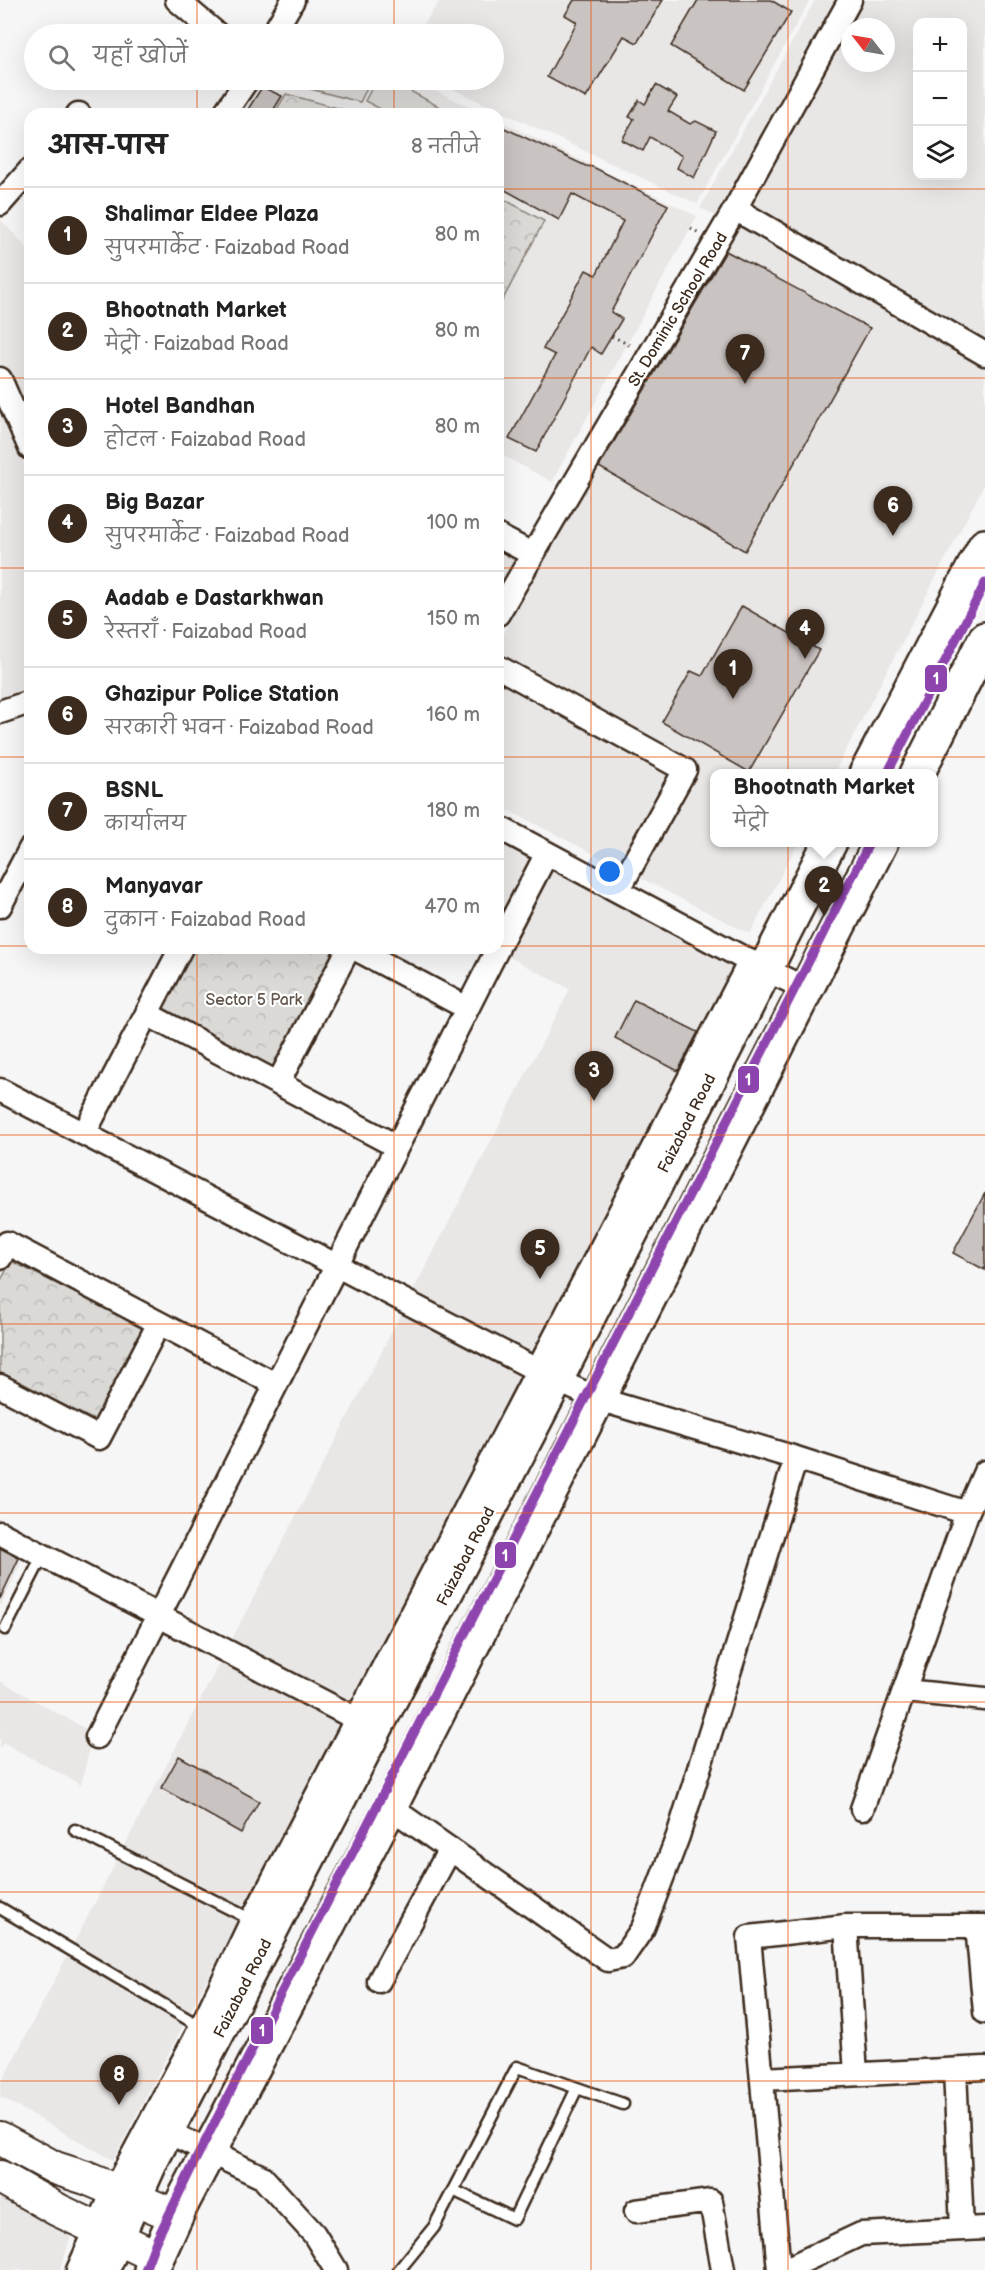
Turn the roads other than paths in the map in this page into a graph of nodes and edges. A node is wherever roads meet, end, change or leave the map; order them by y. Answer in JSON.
{"nodes":[{"id":1,"x":177,"y":0,"type":"edge"},
{"id":2,"x":293,"y":0,"type":"edge"},
{"id":3,"x":850,"y":0,"type":"edge"},
{"id":4,"x":205,"y":24,"type":"edge"},
{"id":5,"x":279,"y":24,"type":"edge"},
{"id":6,"x":240,"y":90,"type":"edge"},
{"id":7,"x":228,"y":108,"type":"edge"},
{"id":8,"x":24,"y":177,"type":"edge"},
{"id":9,"x":0,"y":204,"type":"edge"},
{"id":10,"x":735,"y":209,"type":"junction"},
{"id":11,"x":985,"y":354,"type":"edge"},
{"id":12,"x":0,"y":379,"type":"edge"},
{"id":13,"x":23,"y":412,"type":"edge"},
{"id":14,"x":504,"y":539,"type":"edge"},
{"id":15,"x":985,"y":546,"type":"edge"},
{"id":16,"x":532,"y":554,"type":"junction"},
{"id":17,"x":504,"y":603,"type":"edge"},
{"id":18,"x":985,"y":639,"type":"edge"},
{"id":19,"x":504,"y":670,"type":"edge"},
{"id":20,"x":24,"y":704,"type":"edge"},
{"id":21,"x":0,"y":712,"type":"edge"},
{"id":22,"x":869,"y":769,"type":"edge"},
{"id":23,"x":919,"y":769,"type":"edge"},
{"id":24,"x":504,"y":830,"type":"edge"},
{"id":25,"x":828,"y":847,"type":"edge"},
{"id":26,"x":879,"y":847,"type":"edge"},
{"id":27,"x":547,"y":852,"type":"junction"},
{"id":28,"x":24,"y":860,"type":"edge"},
{"id":29,"x":618,"y":891,"type":"junction"},
{"id":30,"x":0,"y":906,"type":"edge"},
{"id":31,"x":504,"y":936,"type":"edge"},
{"id":32,"x":178,"y":954,"type":"edge"},
{"id":33,"x":345,"y":954,"type":"edge"},
{"id":34,"x":365,"y":954,"type":"edge"},
{"id":35,"x":495,"y":954,"type":"edge"},
{"id":36,"x":757,"y":965,"type":"junction"},
{"id":37,"x":807,"y":989,"type":"junction"},
{"id":38,"x":467,"y":1008,"type":"junction"},
{"id":39,"x":147,"y":1014,"type":"junction"},
{"id":40,"x":278,"y":1083,"type":"junction"},
{"id":41,"x":0,"y":1090,"type":"edge"},
{"id":42,"x":84,"y":1134,"type":"junction"},
{"id":43,"x":396,"y":1146,"type":"junction"},
{"id":44,"x":0,"y":1258,"type":"edge"},
{"id":45,"x":336,"y":1265,"type":"junction"},
{"id":46,"x":159,"y":1323,"type":"junction"},
{"id":47,"x":547,"y":1375,"type":"junction"},
{"id":48,"x":275,"y":1384,"type":"junction"},
{"id":49,"x":0,"y":1386,"type":"edge"},
{"id":50,"x":598,"y":1399,"type":"junction"},
{"id":51,"x":796,"y":1458,"type":"junction"},
{"id":52,"x":985,"y":1472,"type":"edge"},
{"id":53,"x":967,"y":1513,"type":"junction"},
{"id":54,"x":0,"y":1533,"type":"edge"},
{"id":55,"x":43,"y":1555,"type":"junction"},
{"id":56,"x":157,"y":1615,"type":"junction"},
{"id":57,"x":5,"y":1629,"type":"dead end"},
{"id":58,"x":904,"y":1691,"type":"junction"},
{"id":59,"x":985,"y":1699,"type":"edge"},
{"id":60,"x":366,"y":1724,"type":"junction"},
{"id":61,"x":97,"y":1737,"type":"dead end"},
{"id":62,"x":390,"y":1807,"type":"junction"},
{"id":63,"x":862,"y":1809,"type":"dead end"},
{"id":64,"x":75,"y":1830,"type":"dead end"},
{"id":65,"x":450,"y":1850,"type":"junction"},
{"id":66,"x":0,"y":1908,"type":"edge"},
{"id":67,"x":252,"y":1920,"type":"junction"},
{"id":68,"x":846,"y":1926,"type":"junction"},
{"id":69,"x":981,"y":1926,"type":"edge"},
{"id":70,"x":379,"y":1981,"type":"dead end"},
{"id":71,"x":985,"y":2012,"type":"edge"},
{"id":72,"x":201,"y":2027,"type":"junction"},
{"id":73,"x":985,"y":2068,"type":"edge"},
{"id":74,"x":955,"y":2070,"type":"junction"},
{"id":75,"x":856,"y":2074,"type":"junction"},
{"id":76,"x":762,"y":2079,"type":"junction"},
{"id":77,"x":577,"y":2088,"type":"junction"},
{"id":78,"x":623,"y":2104,"type":"dead end"},
{"id":79,"x":168,"y":2132,"type":"junction"},
{"id":80,"x":0,"y":2138,"type":"edge"},
{"id":81,"x":210,"y":2152,"type":"junction"},
{"id":82,"x":0,"y":2177,"type":"edge"},
{"id":83,"x":453,"y":2190,"type":"junction"},
{"id":84,"x":124,"y":2194,"type":"junction"},
{"id":85,"x":636,"y":2211,"type":"dead end"},
{"id":86,"x":176,"y":2216,"type":"junction"},
{"id":87,"x":985,"y":2228,"type":"edge"},
{"id":88,"x":962,"y":2229,"type":"junction"},
{"id":89,"x":106,"y":2233,"type":"junction"},
{"id":90,"x":154,"y":2264,"type":"edge"},
{"id":91,"x":78,"y":2270,"type":"edge"},
{"id":92,"x":102,"y":2270,"type":"edge"},
{"id":93,"x":336,"y":2270,"type":"edge"},
{"id":94,"x":399,"y":2270,"type":"edge"},
{"id":95,"x":723,"y":2270,"type":"edge"},
{"id":96,"x":779,"y":2270,"type":"edge"},
{"id":97,"x":784,"y":2270,"type":"edge"}],
"edges":[{"from":1,"to":4,"type":"street"},
{"from":2,"to":5,"type":"street"},
{"from":3,"to":10,"type":"street","name":"St. Dominic School Road"},
{"from":6,"to":7,"type":"street"},
{"from":8,"to":9,"type":"street"},
{"from":10,"to":11,"type":"street"},
{"from":10,"to":16,"type":"street","name":"St. Dominic School Road"},
{"from":12,"to":13,"type":"street"},
{"from":14,"to":16,"type":"street"},
{"from":15,"to":22,"type":"main road"},
{"from":16,"to":17,"type":"street","name":"St. Dominic School Road"},
{"from":18,"to":23,"type":"main road"},
{"from":19,"to":29,"type":"street"},
{"from":20,"to":21,"type":"street"},
{"from":24,"to":27,"type":"street"},
{"from":25,"to":36,"type":"main road","name":"Faizabad Road"},
{"from":26,"to":37,"type":"main road"},
{"from":27,"to":29,"type":"street"},
{"from":27,"to":31,"type":"street"},
{"from":28,"to":30,"type":"street"},
{"from":29,"to":36,"type":"street"},
{"from":32,"to":39,"type":"street"},
{"from":33,"to":40,"type":"street"},
{"from":34,"to":38,"type":"street"},
{"from":35,"to":38,"type":"street"},
{"from":36,"to":37,"type":"street"},
{"from":36,"to":47,"type":"main road","name":"Faizabad Road"},
{"from":37,"to":50,"type":"main road"},
{"from":38,"to":43,"type":"street"},
{"from":39,"to":40,"type":"street"},
{"from":39,"to":42,"type":"street"},
{"from":40,"to":43,"type":"street"},
{"from":41,"to":42,"type":"street"},
{"from":42,"to":45,"type":"street"},
{"from":43,"to":45,"type":"street"},
{"from":44,"to":46,"type":"street"},
{"from":45,"to":47,"type":"street"},
{"from":45,"to":48,"type":"street"},
{"from":46,"to":48,"type":"street"},
{"from":46,"to":49,"type":"street"},
{"from":47,"to":50,"type":"street"},
{"from":47,"to":60,"type":"main road","name":"Faizabad Road"},
{"from":48,"to":56,"type":"street"},
{"from":50,"to":51,"type":"street"},
{"from":50,"to":62,"type":"main road"},
{"from":51,"to":53,"type":"street"},
{"from":51,"to":65,"type":"street"},
{"from":52,"to":53,"type":"street"},
{"from":53,"to":58,"type":"street"},
{"from":54,"to":55,"type":"street"},
{"from":55,"to":56,"type":"street"},
{"from":55,"to":57,"type":"lane"},
{"from":56,"to":60,"type":"street"},
{"from":56,"to":61,"type":"street"},
{"from":58,"to":59,"type":"street"},
{"from":58,"to":63,"type":"street"},
{"from":60,"to":67,"type":"street"},
{"from":60,"to":79,"type":"main road","name":"Faizabad Road"},
{"from":62,"to":65,"type":"street"},
{"from":62,"to":81,"type":"main road"},
{"from":64,"to":67,"type":"lane"},
{"from":65,"to":70,"type":"street"},
{"from":66,"to":72,"type":"lane"},
{"from":67,"to":72,"type":"street"},
{"from":68,"to":69,"type":"street"},
{"from":68,"to":75,"type":"street"},
{"from":68,"to":76,"type":"street"},
{"from":69,"to":71,"type":"street"},
{"from":72,"to":84,"type":"street"},
{"from":73,"to":74,"type":"street"},
{"from":74,"to":75,"type":"street"},
{"from":74,"to":88,"type":"street"},
{"from":75,"to":76,"type":"street"},
{"from":76,"to":96,"type":"street"},
{"from":77,"to":78,"type":"lane"},
{"from":77,"to":83,"type":"lane"},
{"from":77,"to":83,"type":"lane"},
{"from":79,"to":81,"type":"street"},
{"from":79,"to":84,"type":"main road","name":"Faizabad Road"},
{"from":80,"to":84,"type":"street"},
{"from":81,"to":86,"type":"main road"},
{"from":81,"to":93,"type":"street"},
{"from":82,"to":89,"type":"street"},
{"from":83,"to":94,"type":"lane"},
{"from":84,"to":86,"type":"street"},
{"from":84,"to":89,"type":"main road","name":"Faizabad Road"},
{"from":85,"to":95,"type":"street"},
{"from":86,"to":90,"type":"main road"},
{"from":87,"to":88,"type":"street"},
{"from":88,"to":97,"type":"street"},
{"from":89,"to":90,"type":"street"},
{"from":89,"to":91,"type":"street"},
{"from":89,"to":92,"type":"main road","name":"Faizabad Road"}]}
